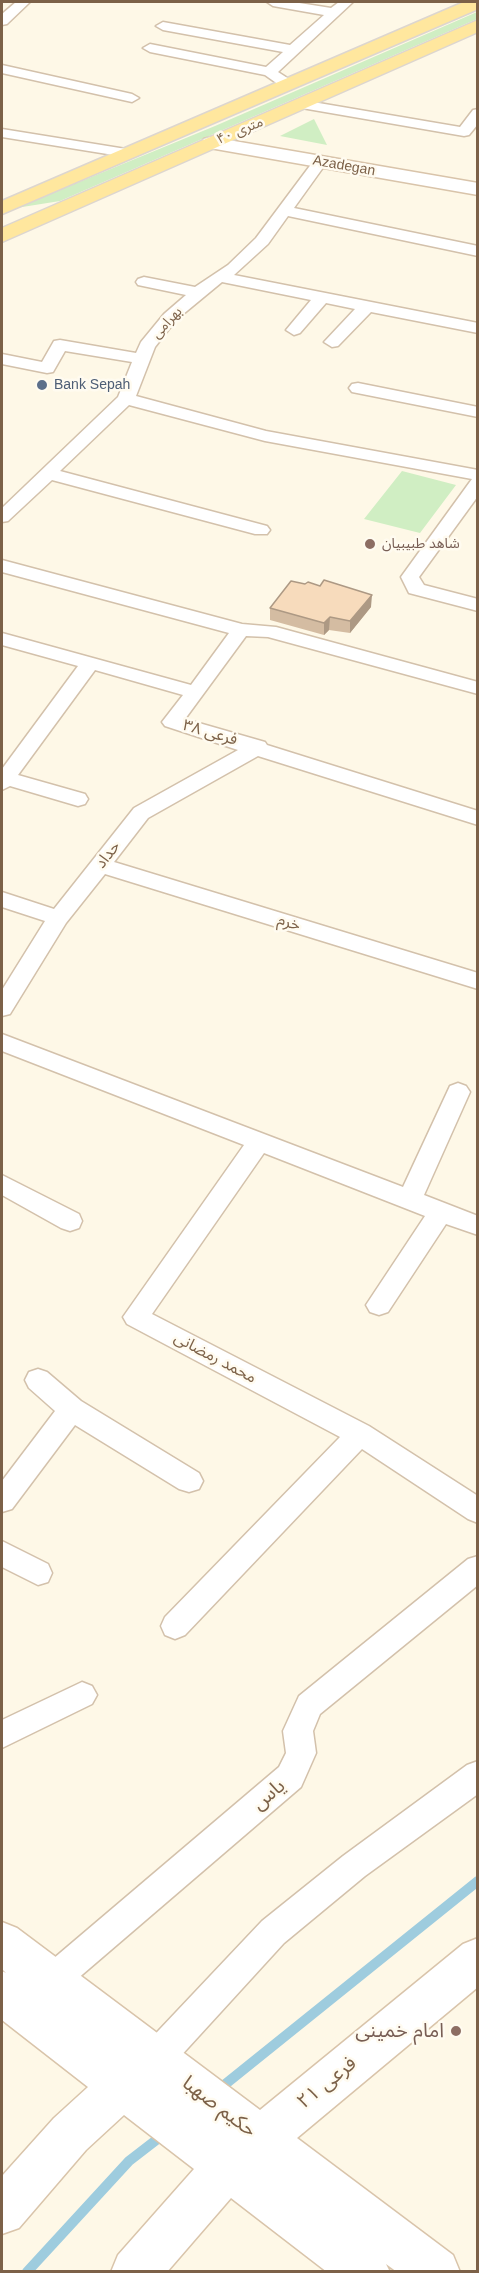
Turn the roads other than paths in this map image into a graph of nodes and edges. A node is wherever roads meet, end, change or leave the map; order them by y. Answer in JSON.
{"nodes":[{"id":1,"x":23,"y":2,"type":"edge"},
{"id":2,"x":273,"y":2,"type":"edge"},
{"id":3,"x":346,"y":2,"type":"edge"},
{"id":4,"x":477,"y":2,"type":"edge"},
{"id":5,"x":334,"y":13,"type":"junction"},
{"id":6,"x":3,"y":18,"type":"edge"},
{"id":7,"x":477,"y":25,"type":"edge"},
{"id":8,"x":163,"y":26,"type":"dead end"},
{"id":9,"x":150,"y":48,"type":"dead end"},
{"id":10,"x":293,"y":50,"type":"junction"},
{"id":11,"x":2,"y":69,"type":"edge"},
{"id":12,"x":269,"y":72,"type":"junction"},
{"id":13,"x":287,"y":84,"type":"junction"},
{"id":14,"x":132,"y":98,"type":"dead end"},
{"id":15,"x":301,"y":104,"type":"junction"},
{"id":16,"x":477,"y":114,"type":"edge"},
{"id":17,"x":2,"y":133,"type":"edge"},
{"id":18,"x":211,"y":143,"type":"junction"},
{"id":19,"x":126,"y":153,"type":"junction"},
{"id":20,"x":320,"y":162,"type":"junction"},
{"id":21,"x":477,"y":189,"type":"edge"},
{"id":22,"x":72,"y":204,"type":"junction"},
{"id":23,"x":2,"y":208,"type":"edge"},
{"id":24,"x":284,"y":211,"type":"junction"},
{"id":25,"x":2,"y":219,"type":"edge"},
{"id":26,"x":2,"y":236,"type":"edge"},
{"id":27,"x":477,"y":251,"type":"edge"},
{"id":28,"x":219,"y":277,"type":"junction"},
{"id":29,"x":144,"y":282,"type":"dead end"},
{"id":30,"x":198,"y":292,"type":"junction"},
{"id":31,"x":322,"y":297,"type":"junction"},
{"id":32,"x":367,"y":306,"type":"junction"},
{"id":33,"x":477,"y":328,"type":"edge"},
{"id":34,"x":294,"y":330,"type":"dead end"},
{"id":35,"x":332,"y":342,"type":"dead end"},
{"id":36,"x":2,"y":359,"type":"edge"},
{"id":37,"x":142,"y":359,"type":"junction"},
{"id":38,"x":358,"y":388,"type":"dead end"},
{"id":39,"x":126,"y":399,"type":"junction"},
{"id":40,"x":477,"y":411,"type":"edge"},
{"id":41,"x":47,"y":473,"type":"junction"},
{"id":42,"x":477,"y":475,"type":"edge"},
{"id":43,"x":477,"y":483,"type":"edge"},
{"id":44,"x":8,"y":503,"type":"edge"},
{"id":45,"x":2,"y":517,"type":"edge"},
{"id":46,"x":261,"y":530,"type":"dead end"},
{"id":47,"x":2,"y":566,"type":"edge"},
{"id":48,"x":477,"y":605,"type":"edge"},
{"id":49,"x":241,"y":630,"type":"junction"},
{"id":50,"x":2,"y":639,"type":"edge"},
{"id":51,"x":90,"y":663,"type":"junction"},
{"id":52,"x":477,"y":688,"type":"edge"},
{"id":53,"x":196,"y":692,"type":"junction"},
{"id":54,"x":258,"y":747,"type":"junction"},
{"id":55,"x":3,"y":780,"type":"edge"},
{"id":56,"x":78,"y":799,"type":"dead end"},
{"id":57,"x":477,"y":818,"type":"edge"},
{"id":58,"x":100,"y":864,"type":"junction"},
{"id":59,"x":2,"y":899,"type":"edge"},
{"id":60,"x":58,"y":918,"type":"junction"},
{"id":61,"x":10,"y":978,"type":"edge"},
{"id":62,"x":477,"y":981,"type":"edge"},
{"id":63,"x":2,"y":1008,"type":"edge"},
{"id":64,"x":2,"y":1042,"type":"edge"},
{"id":65,"x":458,"y":1092,"type":"dead end"},
{"id":66,"x":260,"y":1141,"type":"junction"},
{"id":67,"x":2,"y":1184,"type":"edge"},
{"id":68,"x":410,"y":1200,"type":"junction"},
{"id":69,"x":441,"y":1212,"type":"junction"},
{"id":70,"x":70,"y":1221,"type":"dead end"},
{"id":71,"x":477,"y":1226,"type":"edge"},
{"id":72,"x":379,"y":1305,"type":"dead end"},
{"id":73,"x":38,"y":1380,"type":"dead end"},
{"id":74,"x":72,"y":1409,"type":"junction"},
{"id":75,"x":360,"y":1434,"type":"junction"},
{"id":76,"x":189,"y":1481,"type":"dead end"},
{"id":77,"x":2,"y":1501,"type":"edge"},
{"id":78,"x":477,"y":1511,"type":"edge"},
{"id":79,"x":2,"y":1552,"type":"edge"},
{"id":80,"x":477,"y":1568,"type":"edge"},
{"id":81,"x":38,"y":1573,"type":"dead end"},
{"id":82,"x":175,"y":1626,"type":"dead end"},
{"id":83,"x":82,"y":1695,"type":"dead end"},
{"id":84,"x":2,"y":1735,"type":"edge"},
{"id":85,"x":477,"y":1775,"type":"edge"},
{"id":86,"x":2,"y":1943,"type":"edge"},
{"id":87,"x":477,"y":1959,"type":"edge"},
{"id":88,"x":51,"y":1981,"type":"junction"},
{"id":89,"x":2,"y":1993,"type":"edge"},
{"id":90,"x":154,"y":2083,"type":"junction"},
{"id":91,"x":228,"y":2140,"type":"junction"},
{"id":92,"x":2,"y":2211,"type":"edge"},
{"id":93,"x":135,"y":2271,"type":"edge"},
{"id":94,"x":366,"y":2271,"type":"edge"},
{"id":95,"x":436,"y":2271,"type":"edge"}],
"edges":[{"from":1,"to":6,"type":"street"},
{"from":2,"to":5,"type":"street"},
{"from":3,"to":5,"type":"street"},
{"from":4,"to":13,"type":"main road","name":"۴۰ متری"},
{"from":5,"to":10,"type":"street"},
{"from":7,"to":15,"type":"main road","name":"۴۰ متری"},
{"from":8,"to":10,"type":"street"},
{"from":9,"to":12,"type":"street"},
{"from":10,"to":12,"type":"street"},
{"from":11,"to":14,"type":"street"},
{"from":12,"to":13,"type":"street"},
{"from":13,"to":19,"type":"main road","name":"۴۰ متری"},
{"from":15,"to":16,"type":"street"},
{"from":15,"to":18,"type":"main road","name":"۴۰ متری"},
{"from":17,"to":19,"type":"street"},
{"from":18,"to":20,"type":"street","name":"Azadegan"},
{"from":18,"to":22,"type":"main road","name":"۴۰ متری"},
{"from":19,"to":23,"type":"main road","name":"۴۰ متری"},
{"from":20,"to":21,"type":"street","name":"Azadegan"},
{"from":20,"to":24,"type":"street","name":"بهرامی"},
{"from":22,"to":25,"type":"main road"},
{"from":22,"to":26,"type":"main road","name":"۴۰ متری"},
{"from":24,"to":27,"type":"street"},
{"from":24,"to":28,"type":"street","name":"بهرامی"},
{"from":28,"to":30,"type":"street","name":"بهرامی"},
{"from":28,"to":31,"type":"street"},
{"from":29,"to":30,"type":"street"},
{"from":30,"to":37,"type":"street","name":"بهرامی"},
{"from":31,"to":32,"type":"street"},
{"from":31,"to":34,"type":"street"},
{"from":32,"to":33,"type":"street"},
{"from":32,"to":35,"type":"street"},
{"from":36,"to":37,"type":"street"},
{"from":37,"to":39,"type":"street","name":"بهرامی"},
{"from":38,"to":40,"type":"street"},
{"from":39,"to":41,"type":"street","name":"بهرامی"},
{"from":39,"to":42,"type":"street"},
{"from":41,"to":44,"type":"street","name":"بهرامی"},
{"from":41,"to":46,"type":"street"},
{"from":43,"to":48,"type":"street"},
{"from":44,"to":45,"type":"street","name":"بهرامی"},
{"from":47,"to":49,"type":"street"},
{"from":49,"to":52,"type":"street"},
{"from":49,"to":53,"type":"street"},
{"from":50,"to":51,"type":"street"},
{"from":51,"to":53,"type":"street"},
{"from":51,"to":55,"type":"street"},
{"from":53,"to":54,"type":"street","name":"فرعی ۳۸"},
{"from":54,"to":57,"type":"street","name":"فرعی ۳۸"},
{"from":54,"to":58,"type":"street","name":"حداد"},
{"from":55,"to":56,"type":"street"},
{"from":58,"to":60,"type":"street","name":"حداد"},
{"from":58,"to":62,"type":"street","name":"خرم"},
{"from":59,"to":60,"type":"street"},
{"from":60,"to":61,"type":"street","name":"حداد"},
{"from":61,"to":63,"type":"street","name":"حداد"},
{"from":64,"to":66,"type":"street"},
{"from":65,"to":68,"type":"street"},
{"from":66,"to":68,"type":"street"},
{"from":66,"to":75,"type":"street","name":"محمد رمضانی"},
{"from":67,"to":70,"type":"street"},
{"from":68,"to":69,"type":"street"},
{"from":69,"to":71,"type":"street"},
{"from":69,"to":72,"type":"street"},
{"from":73,"to":74,"type":"street"},
{"from":74,"to":76,"type":"street"},
{"from":74,"to":77,"type":"street"},
{"from":75,"to":78,"type":"street","name":"محمد رمضانی"},
{"from":75,"to":82,"type":"street"},
{"from":79,"to":81,"type":"street"},
{"from":80,"to":88,"type":"street","name":"یاس"},
{"from":83,"to":84,"type":"street"},
{"from":85,"to":90,"type":"street"},
{"from":86,"to":88,"type":"street","name":"حکیم صهبا"},
{"from":87,"to":91,"type":"street","name":"فرعی ۲۱"},
{"from":88,"to":90,"type":"street","name":"حکیم صهبا"},
{"from":89,"to":90,"type":"street","name":"حکیم صهبا"},
{"from":90,"to":91,"type":"street","name":"حکیم صهبا"},
{"from":90,"to":92,"type":"street"},
{"from":91,"to":93,"type":"street","name":"فرعی ۲۱"},
{"from":91,"to":94,"type":"street","name":"حکیم صهبا"},
{"from":91,"to":95,"type":"street","name":"حکیم صهبا"}]}
